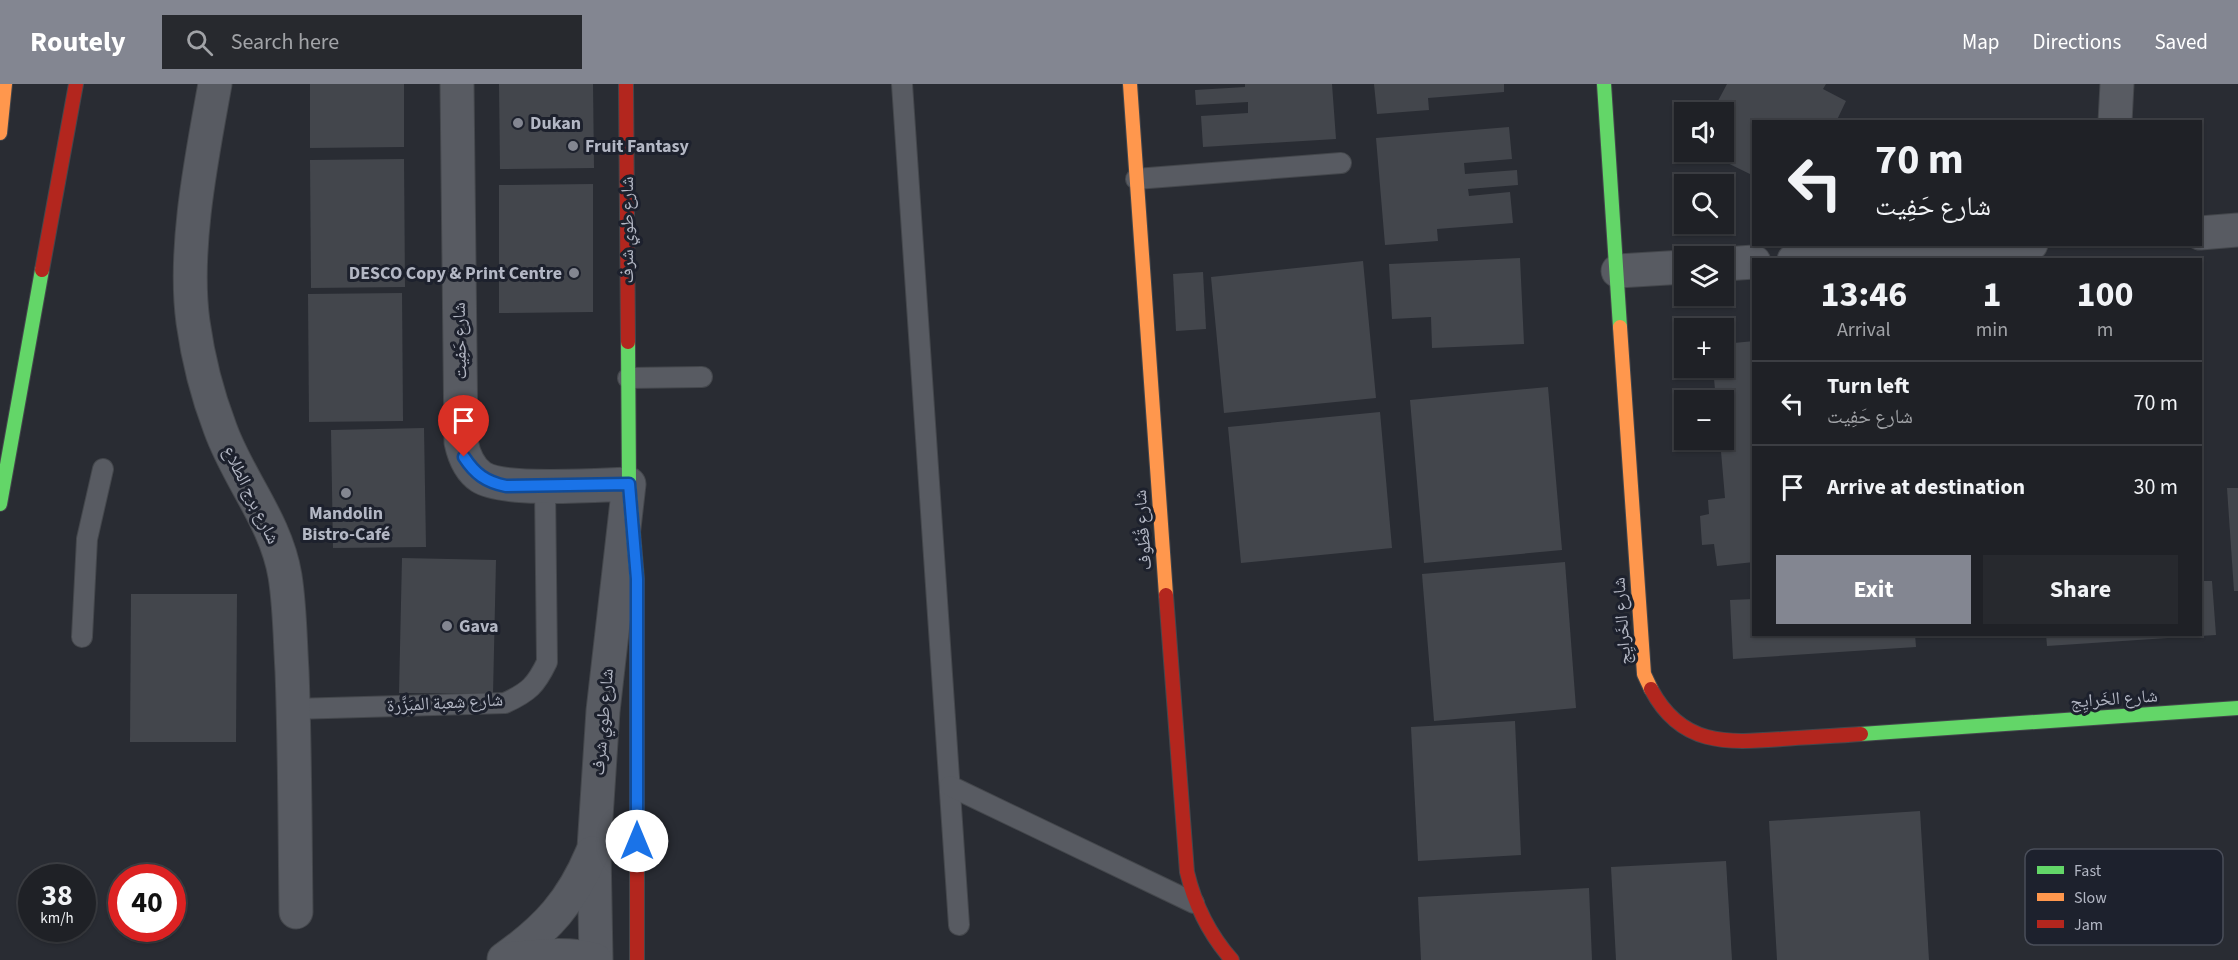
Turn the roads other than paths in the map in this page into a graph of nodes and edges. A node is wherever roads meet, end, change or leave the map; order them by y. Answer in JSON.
{"nodes":[{"id":1,"x":5,"y":84,"type":"edge"},
{"id":2,"x":76,"y":84,"type":"edge"},
{"id":3,"x":215,"y":84,"type":"edge"},
{"id":4,"x":457,"y":84,"type":"edge"},
{"id":5,"x":626,"y":84,"type":"edge"},
{"id":6,"x":902,"y":84,"type":"edge"},
{"id":7,"x":1130,"y":84,"type":"edge"},
{"id":8,"x":1604,"y":84,"type":"edge"},
{"id":9,"x":2117,"y":84,"type":"edge"},
{"id":10,"x":2115,"y":120,"type":"edge"},
{"id":11,"x":0,"y":133,"type":"edge"},
{"id":12,"x":1341,"y":163,"type":"dead end"},
{"id":13,"x":1136,"y":179,"type":"junction"},
{"id":14,"x":2238,"y":230,"type":"edge"},
{"id":15,"x":2202,"y":233,"type":"edge"},
{"id":16,"x":2002,"y":246,"type":"edge"},
{"id":17,"x":1826,"y":258,"type":"edge"},
{"id":18,"x":1752,"y":262,"type":"edge"},
{"id":19,"x":1734,"y":263,"type":"edge"},
{"id":20,"x":1674,"y":268,"type":"edge"},
{"id":21,"x":1618,"y":271,"type":"junction"},
{"id":22,"x":702,"y":377,"type":"dead end"},
{"id":23,"x":628,"y":378,"type":"junction"},
{"id":24,"x":103,"y":470,"type":"dead end"},
{"id":25,"x":629,"y":484,"type":"junction"},
{"id":26,"x":545,"y":486,"type":"junction"},
{"id":27,"x":0,"y":504,"type":"edge"},
{"id":28,"x":82,"y":637,"type":"dead end"},
{"id":29,"x":2238,"y":708,"type":"edge"},
{"id":30,"x":293,"y":709,"type":"junction"},
{"id":31,"x":950,"y":786,"type":"junction"},
{"id":32,"x":594,"y":848,"type":"junction"},
{"id":33,"x":1194,"y":903,"type":"junction"},
{"id":34,"x":296,"y":912,"type":"dead end"},
{"id":35,"x":959,"y":925,"type":"dead end"},
{"id":36,"x":502,"y":960,"type":"edge"},
{"id":37,"x":596,"y":960,"type":"edge"},
{"id":38,"x":637,"y":960,"type":"edge"},
{"id":39,"x":1232,"y":960,"type":"edge"}],
"edges":[{"from":1,"to":11,"type":"street"},
{"from":2,"to":27,"type":"street"},
{"from":3,"to":30,"type":"street","name":"شارع برج الطلاع"},
{"from":4,"to":26,"type":"street","name":"شارع حَفِيت"},
{"from":5,"to":23,"type":"street","name":"شارع طوي شرف"},
{"from":6,"to":31,"type":"lane"},
{"from":7,"to":13,"type":"street","name":"شارع قُطُوف"},
{"from":8,"to":21,"type":"street","name":"شارع الخَرايِج"},
{"from":9,"to":10,"type":"street"},
{"from":12,"to":13,"type":"lane"},
{"from":13,"to":33,"type":"street","name":"شارع قُطُوف"},
{"from":14,"to":15,"type":"street"},
{"from":16,"to":17,"type":"street"},
{"from":18,"to":19,"type":"street"},
{"from":20,"to":21,"type":"street"},
{"from":21,"to":29,"type":"street","name":"شارع الخَرايِج"},
{"from":22,"to":23,"type":"lane"},
{"from":23,"to":25,"type":"street","name":"شارع طوي شرف"},
{"from":24,"to":28,"type":"lane"},
{"from":25,"to":26,"type":"street","name":"شارع حَفِيت"},
{"from":25,"to":32,"type":"street","name":"شارع طوي شرف"},
{"from":25,"to":38,"type":"street","name":"شارع طوي شرف"},
{"from":26,"to":30,"type":"lane","name":"شارع شِعبة المبَزَّرة"},
{"from":30,"to":34,"type":"street","name":"شارع برج الطلاع"},
{"from":31,"to":33,"type":"lane"},
{"from":31,"to":35,"type":"lane"},
{"from":32,"to":36,"type":"street"},
{"from":32,"to":37,"type":"street","name":"شارع طوي شرف"},
{"from":33,"to":39,"type":"street","name":"شارع قُطُوف"},
{"from":36,"to":37,"type":"street"}]}
